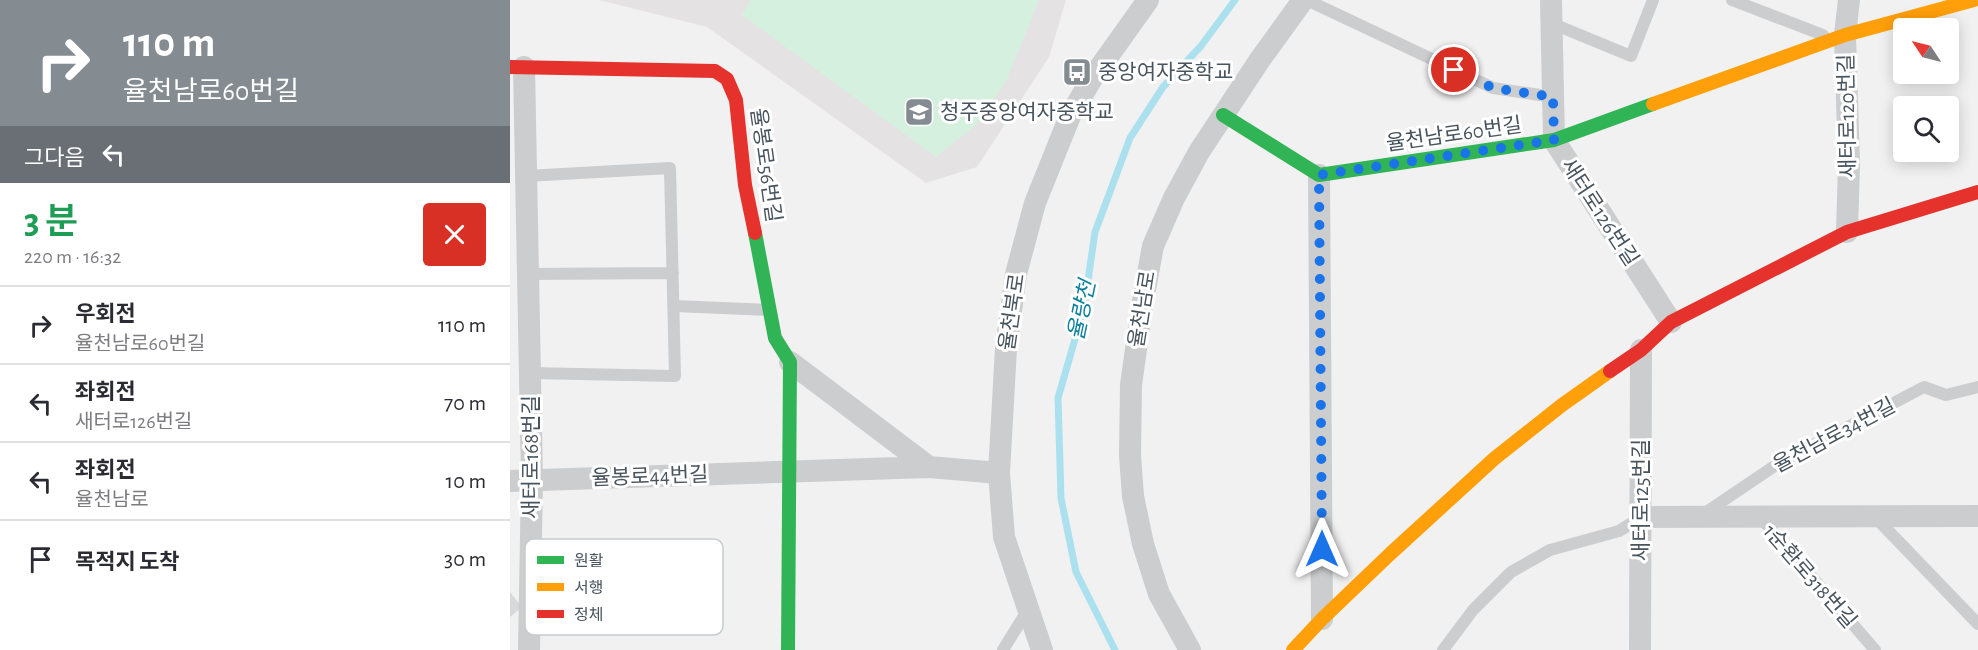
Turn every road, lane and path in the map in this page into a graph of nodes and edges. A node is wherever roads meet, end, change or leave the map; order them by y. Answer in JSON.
{"nodes":[{"id":1,"x":1148,"y":0,"type":"edge"},
{"id":2,"x":1305,"y":0,"type":"edge"},
{"id":3,"x":1551,"y":0,"type":"edge"},
{"id":4,"x":1653,"y":0,"type":"edge"},
{"id":5,"x":1732,"y":0,"type":"edge"},
{"id":6,"x":1849,"y":0,"type":"edge"},
{"id":7,"x":1974,"y":0,"type":"edge"},
{"id":8,"x":1551,"y":23,"type":"junction"},
{"id":9,"x":1840,"y":37,"type":"junction"},
{"id":10,"x":517,"y":67,"type":"edge"},
{"id":11,"x":1553,"y":97,"type":"junction"},
{"id":12,"x":1223,"y":115,"type":"junction"},
{"id":13,"x":1554,"y":140,"type":"junction"},
{"id":14,"x":1319,"y":175,"type":"junction"},
{"id":15,"x":526,"y":176,"type":"junction"},
{"id":16,"x":1978,"y":192,"type":"edge"},
{"id":17,"x":1847,"y":232,"type":"junction"},
{"id":18,"x":673,"y":273,"type":"junction"},
{"id":19,"x":528,"y":274,"type":"junction"},
{"id":20,"x":674,"y":306,"type":"junction"},
{"id":21,"x":770,"y":310,"type":"junction"},
{"id":22,"x":1671,"y":322,"type":"junction"},
{"id":23,"x":1641,"y":350,"type":"junction"},
{"id":24,"x":790,"y":362,"type":"junction"},
{"id":25,"x":530,"y":373,"type":"junction"},
{"id":26,"x":1978,"y":387,"type":"edge"},
{"id":27,"x":929,"y":467,"type":"junction"},
{"id":28,"x":790,"y":472,"type":"junction"},
{"id":29,"x":999,"y":473,"type":"junction"},
{"id":30,"x":521,"y":480,"type":"edge"},
{"id":31,"x":1978,"y":516,"type":"edge"},
{"id":32,"x":1642,"y":517,"type":"junction"},
{"id":33,"x":1698,"y":517,"type":"junction"},
{"id":34,"x":1760,"y":517,"type":"junction"},
{"id":35,"x":1874,"y":517,"type":"junction"},
{"id":36,"x":525,"y":565,"type":"edge"},
{"id":37,"x":1027,"y":610,"type":"junction"},
{"id":38,"x":1322,"y":619,"type":"junction"},
{"id":39,"x":1978,"y":624,"type":"edge"},
{"id":40,"x":528,"y":635,"type":"edge"},
{"id":41,"x":529,"y":650,"type":"edge"},
{"id":42,"x":788,"y":650,"type":"edge"},
{"id":43,"x":1003,"y":650,"type":"edge"},
{"id":44,"x":1042,"y":650,"type":"edge"},
{"id":45,"x":1190,"y":650,"type":"edge"},
{"id":46,"x":1293,"y":650,"type":"edge"},
{"id":47,"x":1443,"y":650,"type":"edge"},
{"id":48,"x":1640,"y":650,"type":"edge"},
{"id":49,"x":1875,"y":650,"type":"edge"}],
"edges":[{"from":1,"to":29,"type":"street","name":"율천북로"},
{"from":2,"to":11,"type":"lane","name":"율천남로"},
{"from":2,"to":12,"type":"street","name":"율천남로"},
{"from":3,"to":8,"type":"street","name":"새터로126번길"},
{"from":4,"to":8,"type":"lane"},
{"from":5,"to":9,"type":"lane"},
{"from":6,"to":9,"type":"street","name":"새터로120번길"},
{"from":7,"to":9,"type":"street","name":"율천남로60번길"},
{"from":8,"to":11,"type":"street","name":"새터로126번길"},
{"from":9,"to":13,"type":"street","name":"율천남로60번길"},
{"from":9,"to":17,"type":"street","name":"새터로120번길"},
{"from":10,"to":15,"type":"street","name":"새터로168번길"},
{"from":10,"to":21,"type":"street","name":"율봉로56번길"},
{"from":11,"to":13,"type":"street","name":"새터로126번길"},
{"from":12,"to":14,"type":"street"},
{"from":12,"to":45,"type":"street","name":"율천남로"},
{"from":13,"to":14,"type":"street","name":"율천남로60번길"},
{"from":13,"to":22,"type":"street","name":"새터로126번길"},
{"from":14,"to":38,"type":"street"},
{"from":15,"to":18,"type":"lane","name":"새터로168번길"},
{"from":15,"to":19,"type":"street","name":"새터로168번길"},
{"from":16,"to":17,"type":"street"},
{"from":17,"to":22,"type":"street"},
{"from":18,"to":19,"type":"lane"},
{"from":18,"to":20,"type":"lane","name":"새터로168번길"},
{"from":19,"to":25,"type":"street","name":"새터로168번길"},
{"from":20,"to":21,"type":"lane"},
{"from":20,"to":25,"type":"lane","name":"새터로168번길"},
{"from":21,"to":24,"type":"street","name":"율봉로56번길"},
{"from":22,"to":23,"type":"street"},
{"from":23,"to":32,"type":"street","name":"새터로125번길"},
{"from":23,"to":38,"type":"street"},
{"from":24,"to":27,"type":"street"},
{"from":24,"to":28,"type":"street"},
{"from":25,"to":30,"type":"street","name":"새터로168번길"},
{"from":26,"to":33,"type":"lane","name":"율천남로34번길"},
{"from":27,"to":28,"type":"street","name":"율봉로44번길"},
{"from":27,"to":29,"type":"street","name":"율봉로44번길"},
{"from":28,"to":30,"type":"street","name":"율봉로44번길"},
{"from":28,"to":42,"type":"street"},
{"from":29,"to":37,"type":"street","name":"율천북로"},
{"from":30,"to":36,"type":"street","name":"새터로168번길"},
{"from":31,"to":35,"type":"street","name":"1순환로318번길"},
{"from":32,"to":33,"type":"street","name":"1순환로318번길"},
{"from":32,"to":47,"type":"lane"},
{"from":32,"to":48,"type":"street","name":"새터로125번길"},
{"from":33,"to":34,"type":"street","name":"1순환로318번길"},
{"from":34,"to":35,"type":"street","name":"1순환로318번길"},
{"from":34,"to":49,"type":"lane","name":"1순환로318번길"},
{"from":35,"to":39,"type":"lane"},
{"from":37,"to":43,"type":"lane"},
{"from":37,"to":44,"type":"street","name":"율천북로"},
{"from":38,"to":46,"type":"street"},
{"from":40,"to":41,"type":"street","name":"새터로168번길"}]}
